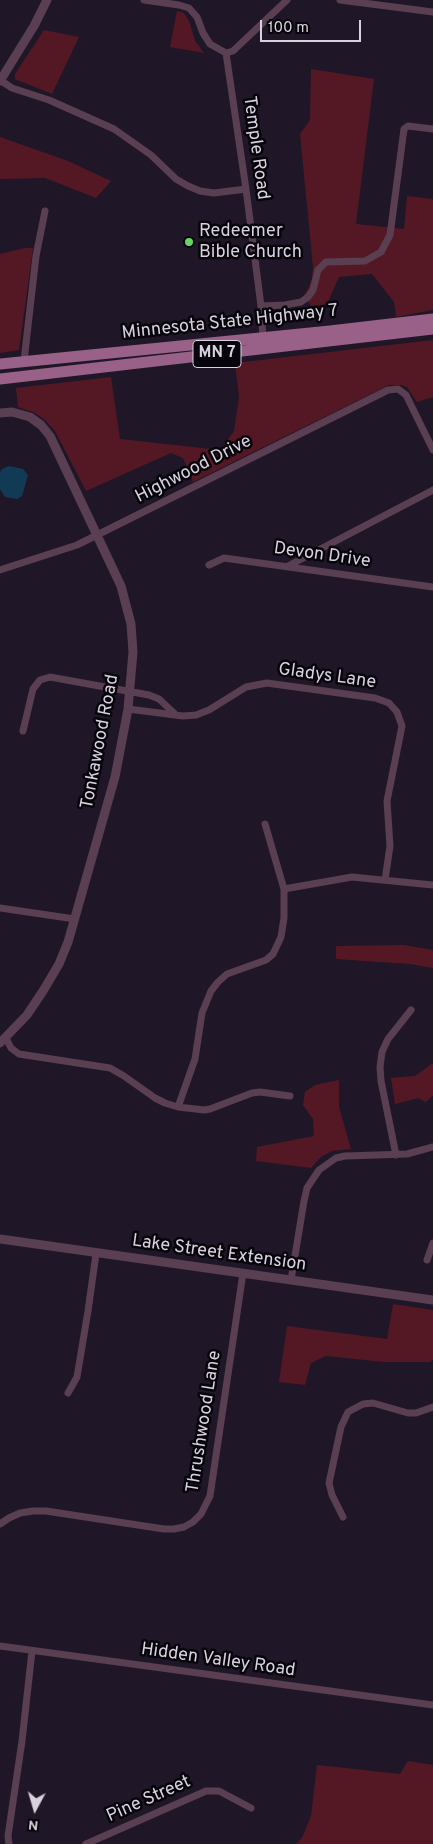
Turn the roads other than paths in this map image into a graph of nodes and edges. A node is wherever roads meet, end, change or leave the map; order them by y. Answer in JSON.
{"nodes":[{"id":1,"x":47,"y":0,"type":"edge"},
{"id":2,"x":144,"y":0,"type":"edge"},
{"id":3,"x":287,"y":0,"type":"edge"},
{"id":4,"x":340,"y":0,"type":"edge"},
{"id":5,"x":433,"y":12,"type":"edge"},
{"id":6,"x":226,"y":53,"type":"junction"},
{"id":7,"x":0,"y":80,"type":"edge"},
{"id":8,"x":433,"y":129,"type":"edge"},
{"id":9,"x":246,"y":189,"type":"junction"},
{"id":10,"x":45,"y":211,"type":"dead end"},
{"id":11,"x":261,"y":306,"type":"junction"},
{"id":12,"x":433,"y":319,"type":"edge"},
{"id":13,"x":433,"y":329,"type":"edge"},
{"id":14,"x":263,"y":338,"type":"junction"},
{"id":15,"x":24,"y":361,"type":"junction"},
{"id":16,"x":0,"y":364,"type":"edge"},
{"id":17,"x":0,"y":379,"type":"edge"},
{"id":18,"x":0,"y":413,"type":"edge"},
{"id":19,"x":433,"y":450,"type":"edge"},
{"id":20,"x":433,"y":490,"type":"edge"},
{"id":21,"x":97,"y":535,"type":"junction"},
{"id":22,"x":209,"y":565,"type":"dead end"},
{"id":23,"x":287,"y":566,"type":"junction"},
{"id":24,"x":0,"y":570,"type":"edge"},
{"id":25,"x":433,"y":586,"type":"edge"},
{"id":26,"x":130,"y":690,"type":"junction"},
{"id":27,"x":128,"y":709,"type":"junction"},
{"id":28,"x":175,"y":714,"type":"junction"},
{"id":29,"x":23,"y":731,"type":"dead end"},
{"id":30,"x":265,"y":824,"type":"dead end"},
{"id":31,"x":385,"y":880,"type":"junction"},
{"id":32,"x":433,"y":885,"type":"edge"},
{"id":33,"x":284,"y":889,"type":"junction"},
{"id":34,"x":0,"y":908,"type":"edge"},
{"id":35,"x":75,"y":919,"type":"junction"},
{"id":36,"x":411,"y":1010,"type":"dead end"},
{"id":37,"x":3,"y":1041,"type":"edge"},
{"id":38,"x":290,"y":1096,"type":"dead end"},
{"id":39,"x":178,"y":1107,"type":"junction"},
{"id":40,"x":433,"y":1146,"type":"edge"},
{"id":41,"x":396,"y":1154,"type":"junction"},
{"id":42,"x":0,"y":1239,"type":"edge"},
{"id":43,"x":433,"y":1243,"type":"edge"},
{"id":44,"x":96,"y":1254,"type":"junction"},
{"id":45,"x":427,"y":1260,"type":"dead end"},
{"id":46,"x":243,"y":1273,"type":"junction"},
{"id":47,"x":291,"y":1280,"type":"junction"},
{"id":48,"x":433,"y":1300,"type":"edge"},
{"id":49,"x":68,"y":1393,"type":"dead end"},
{"id":50,"x":433,"y":1407,"type":"edge"},
{"id":51,"x":343,"y":1517,"type":"dead end"},
{"id":52,"x":0,"y":1524,"type":"edge"},
{"id":53,"x":0,"y":1646,"type":"edge"},
{"id":54,"x":32,"y":1651,"type":"junction"},
{"id":55,"x":433,"y":1706,"type":"edge"},
{"id":56,"x":250,"y":1808,"type":"dead end"},
{"id":57,"x":9,"y":1844,"type":"edge"},
{"id":58,"x":86,"y":1844,"type":"edge"}],
"edges":[{"from":1,"to":7,"type":"street"},
{"from":2,"to":6,"type":"street"},
{"from":3,"to":6,"type":"street"},
{"from":4,"to":5,"type":"street"},
{"from":6,"to":9,"type":"street","name":"Temple Road"},
{"from":7,"to":9,"type":"street"},
{"from":8,"to":11,"type":"street"},
{"from":9,"to":11,"type":"street","name":"Temple Road"},
{"from":10,"to":15,"type":"street"},
{"from":11,"to":14,"type":"street","name":"Temple Road"},
{"from":12,"to":14,"type":"main road","name":"Minnesota State Highway 7","number":"MN 7"},
{"from":13,"to":17,"type":"main road","name":"Minnesota State Highway 7","number":"MN 7"},
{"from":14,"to":15,"type":"main road","name":"Minnesota State Highway 7","number":"MN 7"},
{"from":15,"to":16,"type":"main road","name":"Minnesota State Highway 7","number":"MN 7"},
{"from":18,"to":21,"type":"street","name":"Tonkawood Road"},
{"from":19,"to":21,"type":"street","name":"Highwood Drive"},
{"from":20,"to":23,"type":"street"},
{"from":21,"to":24,"type":"street","name":"Highwood Drive"},
{"from":21,"to":26,"type":"street","name":"Tonkawood Road"},
{"from":22,"to":23,"type":"street","name":"Devon Drive"},
{"from":23,"to":25,"type":"street","name":"Devon Drive"},
{"from":26,"to":27,"type":"street","name":"Tonkawood Road"},
{"from":26,"to":28,"type":"street"},
{"from":26,"to":29,"type":"street"},
{"from":27,"to":28,"type":"street","name":"Gladys Lane"},
{"from":27,"to":35,"type":"street","name":"Tonkawood Road"},
{"from":28,"to":31,"type":"street","name":"Gladys Lane"},
{"from":30,"to":33,"type":"street"},
{"from":31,"to":32,"type":"street"},
{"from":31,"to":33,"type":"street"},
{"from":33,"to":39,"type":"street"},
{"from":34,"to":35,"type":"street"},
{"from":35,"to":37,"type":"street","name":"Tonkawood Road"},
{"from":36,"to":41,"type":"street"},
{"from":37,"to":39,"type":"street"},
{"from":38,"to":39,"type":"street"},
{"from":40,"to":41,"type":"street"},
{"from":41,"to":47,"type":"street"},
{"from":42,"to":44,"type":"street","name":"Lake Street Extension"},
{"from":43,"to":45,"type":"street"},
{"from":44,"to":46,"type":"street","name":"Lake Street Extension"},
{"from":44,"to":49,"type":"street"},
{"from":46,"to":47,"type":"street","name":"Lake Street Extension"},
{"from":46,"to":52,"type":"street","name":"Thrushwood Lane"},
{"from":47,"to":48,"type":"street","name":"Lake Street Extension"},
{"from":50,"to":51,"type":"street"},
{"from":53,"to":54,"type":"street","name":"Hidden Valley Road"},
{"from":54,"to":55,"type":"street","name":"Hidden Valley Road"},
{"from":54,"to":57,"type":"street"},
{"from":56,"to":58,"type":"street","name":"Pine Street"}]}
